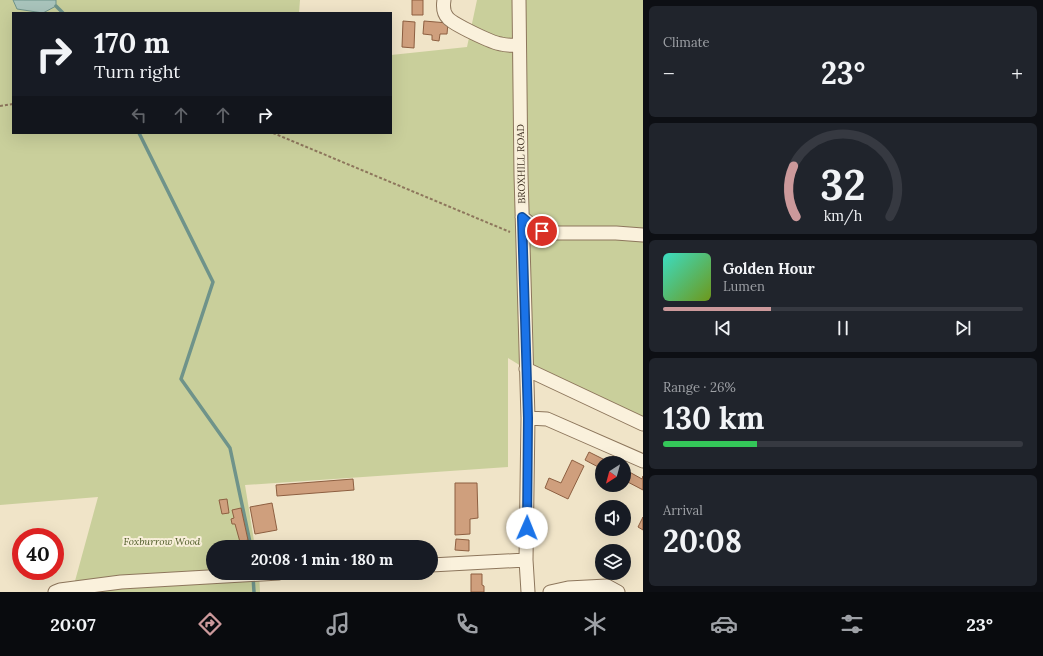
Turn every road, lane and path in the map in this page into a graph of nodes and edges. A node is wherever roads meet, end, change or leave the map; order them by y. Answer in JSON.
{"nodes":[{"id":1,"x":444,"y":0,"type":"edge"},
{"id":2,"x":519,"y":0,"type":"edge"},
{"id":3,"x":520,"y":45,"type":"junction"},
{"id":4,"x":12,"y":104,"type":"edge"},
{"id":5,"x":0,"y":106,"type":"edge"},
{"id":6,"x":275,"y":134,"type":"edge"},
{"id":7,"x":522,"y":217,"type":"junction"},
{"id":8,"x":643,"y":235,"type":"edge"},
{"id":9,"x":523,"y":238,"type":"junction"},
{"id":10,"x":526,"y":369,"type":"junction"},
{"id":11,"x":528,"y":418,"type":"junction"},
{"id":12,"x":643,"y":424,"type":"edge"},
{"id":13,"x":643,"y":461,"type":"edge"},
{"id":14,"x":526,"y":560,"type":"junction"},
{"id":15,"x":438,"y":565,"type":"edge"},
{"id":16,"x":206,"y":577,"type":"edge"},
{"id":17,"x":55,"y":592,"type":"edge"},
{"id":18,"x":528,"y":592,"type":"edge"},
{"id":19,"x":550,"y":592,"type":"edge"},
{"id":20,"x":618,"y":592,"type":"edge"}],
"edges":[{"from":1,"to":3,"type":"street"},
{"from":2,"to":3,"type":"street","name":"BROXHILL ROAD"},
{"from":3,"to":7,"type":"street","name":"BROXHILL ROAD"},
{"from":4,"to":5,"type":"path"},
{"from":6,"to":9,"type":"path"},
{"from":7,"to":8,"type":"street"},
{"from":7,"to":9,"type":"street","name":"BROXHILL ROAD"},
{"from":9,"to":10,"type":"street","name":"BROXHILL ROAD"},
{"from":10,"to":11,"type":"street","name":"BROXHILL ROAD"},
{"from":10,"to":12,"type":"street"},
{"from":11,"to":13,"type":"street"},
{"from":11,"to":14,"type":"street","name":"BROXHILL ROAD"},
{"from":14,"to":15,"type":"street"},
{"from":14,"to":18,"type":"street","name":"BROXHILL ROAD"},
{"from":16,"to":17,"type":"street"},
{"from":19,"to":20,"type":"street"}]}
